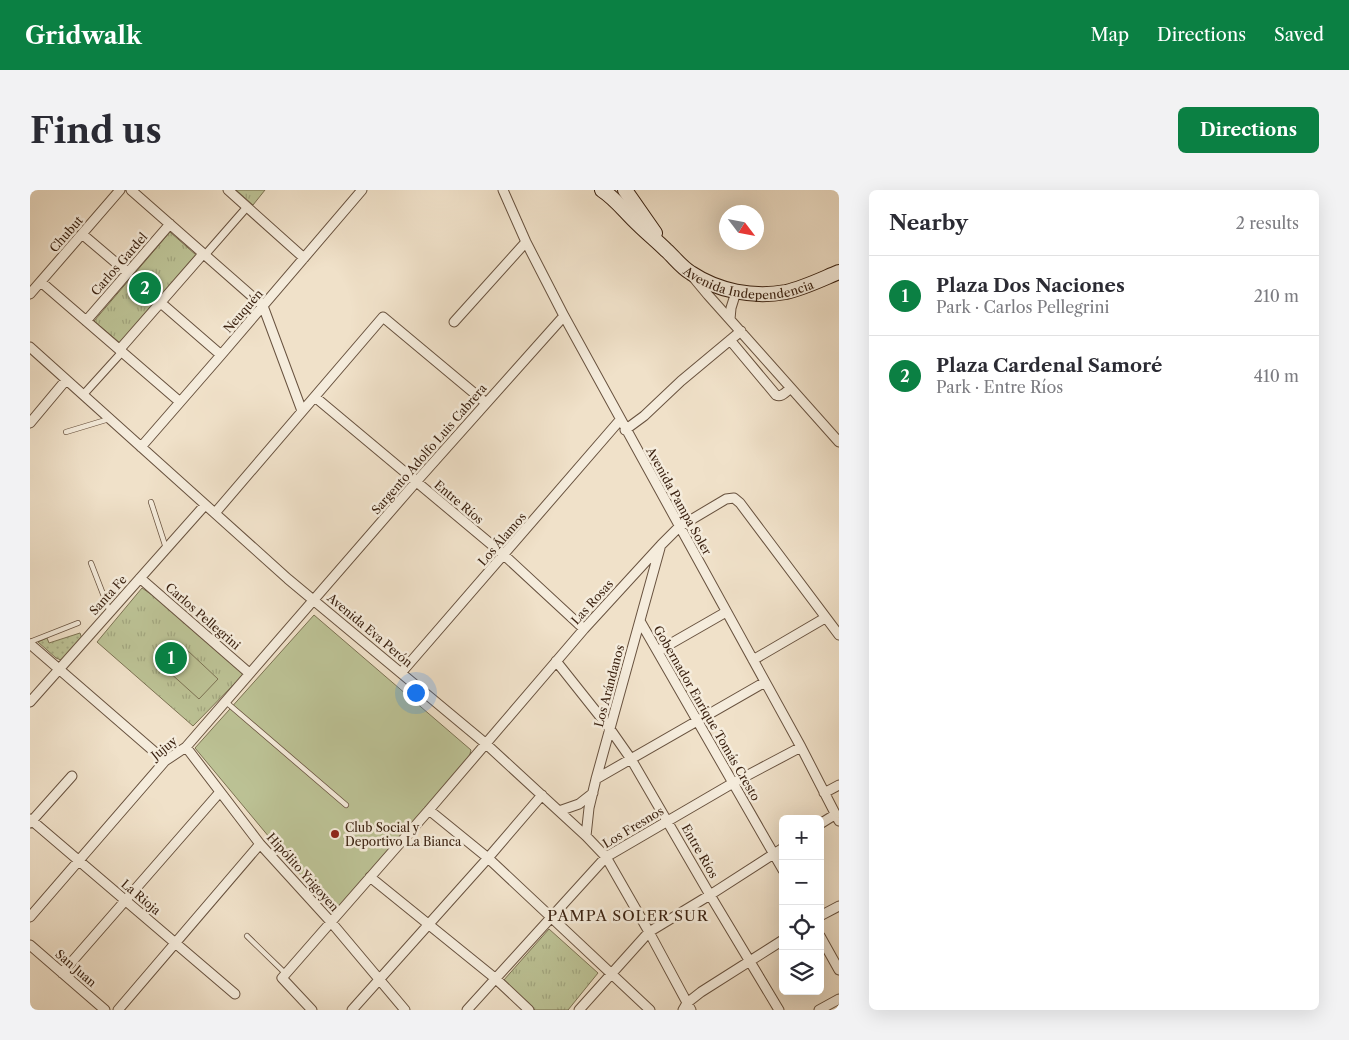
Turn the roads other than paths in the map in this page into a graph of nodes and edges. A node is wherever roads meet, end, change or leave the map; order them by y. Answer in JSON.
{"nodes":[{"id":1,"x":120,"y":190,"type":"edge"},
{"id":2,"x":131,"y":190,"type":"edge"},
{"id":3,"x":228,"y":190,"type":"edge"},
{"id":4,"x":362,"y":190,"type":"edge"},
{"id":5,"x":503,"y":190,"type":"edge"},
{"id":6,"x":602,"y":190,"type":"edge"},
{"id":7,"x":625,"y":190,"type":"edge"},
{"id":8,"x":247,"y":207,"type":"junction"},
{"id":9,"x":170,"y":224,"type":"junction"},
{"id":10,"x":82,"y":234,"type":"junction"},
{"id":11,"x":526,"y":242,"type":"junction"},
{"id":12,"x":667,"y":250,"type":"junction"},
{"id":13,"x":204,"y":254,"type":"junction"},
{"id":14,"x":304,"y":258,"type":"junction"},
{"id":15,"x":839,"y":272,"type":"edge"},
{"id":16,"x":128,"y":273,"type":"junction"},
{"id":17,"x":690,"y":273,"type":"junction"},
{"id":18,"x":41,"y":282,"type":"junction"},
{"id":19,"x":736,"y":292,"type":"junction"},
{"id":20,"x":30,"y":294,"type":"edge"},
{"id":21,"x":161,"y":303,"type":"junction"},
{"id":22,"x":263,"y":306,"type":"junction"},
{"id":23,"x":564,"y":316,"type":"junction"},
{"id":24,"x":730,"y":319,"type":"junction"},
{"id":25,"x":86,"y":321,"type":"junction"},
{"id":26,"x":454,"y":322,"type":"dead end"},
{"id":27,"x":741,"y":331,"type":"junction"},
{"id":28,"x":730,"y":340,"type":"junction"},
{"id":29,"x":30,"y":347,"type":"edge"},
{"id":30,"x":121,"y":350,"type":"junction"},
{"id":31,"x":221,"y":355,"type":"junction"},
{"id":32,"x":66,"y":380,"type":"junction"},
{"id":33,"x":791,"y":388,"type":"junction"},
{"id":34,"x":83,"y":395,"type":"junction"},
{"id":35,"x":315,"y":397,"type":"junction"},
{"id":36,"x":180,"y":402,"type":"junction"},
{"id":37,"x":486,"y":403,"type":"junction"},
{"id":38,"x":302,"y":411,"type":"junction"},
{"id":39,"x":110,"y":419,"type":"junction"},
{"id":40,"x":620,"y":420,"type":"junction"},
{"id":41,"x":30,"y":423,"type":"edge"},
{"id":42,"x":626,"y":430,"type":"junction"},
{"id":43,"x":66,"y":432,"type":"dead end"},
{"id":44,"x":839,"y":442,"type":"edge"},
{"id":45,"x":141,"y":446,"type":"junction"},
{"id":46,"x":416,"y":482,"type":"junction"},
{"id":47,"x":151,"y":502,"type":"dead end"},
{"id":48,"x":206,"y":505,"type":"junction"},
{"id":49,"x":215,"y":513,"type":"junction"},
{"id":50,"x":679,"y":527,"type":"junction"},
{"id":51,"x":660,"y":545,"type":"junction"},
{"id":52,"x":166,"y":549,"type":"junction"},
{"id":53,"x":504,"y":555,"type":"junction"},
{"id":54,"x":91,"y":564,"type":"dead end"},
{"id":55,"x":140,"y":578,"type":"junction"},
{"id":56,"x":314,"y":600,"type":"junction"},
{"id":57,"x":110,"y":612,"type":"junction"},
{"id":58,"x":726,"y":612,"type":"junction"},
{"id":59,"x":825,"y":618,"type":"junction"},
{"id":60,"x":640,"y":621,"type":"junction"},
{"id":61,"x":78,"y":623,"type":"dead end"},
{"id":62,"x":584,"y":629,"type":"junction"},
{"id":63,"x":839,"y":635,"type":"edge"},
{"id":64,"x":30,"y":643,"type":"edge"},
{"id":65,"x":658,"y":651,"type":"junction"},
{"id":66,"x":752,"y":660,"type":"junction"},
{"id":67,"x":556,"y":661,"type":"junction"},
{"id":68,"x":59,"y":669,"type":"junction"},
{"id":69,"x":249,"y":673,"type":"junction"},
{"id":70,"x":401,"y":673,"type":"junction"},
{"id":71,"x":765,"y":682,"type":"junction"},
{"id":72,"x":31,"y":701,"type":"edge"},
{"id":73,"x":225,"y":701,"type":"junction"},
{"id":74,"x":698,"y":721,"type":"junction"},
{"id":75,"x":610,"y":729,"type":"junction"},
{"id":76,"x":485,"y":744,"type":"junction"},
{"id":77,"x":186,"y":746,"type":"junction"},
{"id":78,"x":801,"y":747,"type":"junction"},
{"id":79,"x":631,"y":759,"type":"junction"},
{"id":80,"x":165,"y":761,"type":"junction"},
{"id":81,"x":72,"y":776,"type":"dead end"},
{"id":82,"x":596,"y":779,"type":"junction"},
{"id":83,"x":733,"y":783,"type":"junction"},
{"id":84,"x":839,"y":784,"type":"edge"},
{"id":85,"x":220,"y":792,"type":"junction"},
{"id":86,"x":824,"y":792,"type":"junction"},
{"id":87,"x":593,"y":794,"type":"junction"},
{"id":88,"x":542,"y":795,"type":"junction"},
{"id":89,"x":346,"y":805,"type":"dead end"},
{"id":90,"x":429,"y":810,"type":"junction"},
{"id":91,"x":559,"y":811,"type":"junction"},
{"id":92,"x":837,"y":817,"type":"edge"},
{"id":93,"x":668,"y":820,"type":"junction"},
{"id":94,"x":31,"y":821,"type":"edge"},
{"id":95,"x":824,"y":822,"type":"edge"},
{"id":96,"x":586,"y":836,"type":"junction"},
{"id":97,"x":260,"y":844,"type":"junction"},
{"id":98,"x":779,"y":851,"type":"edge"},
{"id":99,"x":774,"y":854,"type":"junction"},
{"id":100,"x":606,"y":857,"type":"junction"},
{"id":101,"x":488,"y":858,"type":"junction"},
{"id":102,"x":78,"y":860,"type":"junction"},
{"id":103,"x":779,"y":863,"type":"edge"},
{"id":104,"x":370,"y":876,"type":"junction"},
{"id":105,"x":710,"y":894,"type":"junction"},
{"id":106,"x":125,"y":900,"type":"junction"},
{"id":107,"x":839,"y":906,"type":"edge"},
{"id":108,"x":824,"y":914,"type":"edge"},
{"id":109,"x":30,"y":917,"type":"edge"},
{"id":110,"x":551,"y":917,"type":"junction"},
{"id":111,"x":330,"y":922,"type":"junction"},
{"id":112,"x":429,"y":924,"type":"junction"},
{"id":113,"x":649,"y":932,"type":"junction"},
{"id":114,"x":248,"y":936,"type":"dead end"},
{"id":115,"x":779,"y":942,"type":"edge"},
{"id":116,"x":175,"y":943,"type":"junction"},
{"id":117,"x":824,"y":943,"type":"edge"},
{"id":118,"x":30,"y":945,"type":"edge"},
{"id":119,"x":750,"y":960,"type":"junction"},
{"id":120,"x":839,"y":970,"type":"edge"},
{"id":121,"x":62,"y":973,"type":"junction"},
{"id":122,"x":611,"y":974,"type":"junction"},
{"id":123,"x":284,"y":976,"type":"junction"},
{"id":124,"x":496,"y":979,"type":"junction"},
{"id":125,"x":380,"y":980,"type":"junction"},
{"id":126,"x":235,"y":994,"type":"dead end"},
{"id":127,"x":839,"y":999,"type":"edge"},
{"id":128,"x":687,"y":1008,"type":"edge"},
{"id":129,"x":105,"y":1010,"type":"edge"},
{"id":130,"x":118,"y":1010,"type":"edge"},
{"id":131,"x":312,"y":1010,"type":"edge"},
{"id":132,"x":352,"y":1010,"type":"edge"},
{"id":133,"x":405,"y":1010,"type":"edge"},
{"id":134,"x":468,"y":1010,"type":"edge"},
{"id":135,"x":529,"y":1010,"type":"edge"},
{"id":136,"x":579,"y":1010,"type":"edge"},
{"id":137,"x":650,"y":1010,"type":"edge"},
{"id":138,"x":780,"y":1010,"type":"edge"},
{"id":139,"x":819,"y":1010,"type":"edge"}],
"edges":[{"from":1,"to":10,"type":"street","name":"Chubut"},
{"from":2,"to":9,"type":"street"},
{"from":3,"to":8,"type":"street"},
{"from":4,"to":14,"type":"street","name":"Neuquén"},
{"from":5,"to":11,"type":"street","name":"Avenida Pampa Soler"},
{"from":6,"to":12,"type":"main road","name":"Avenida Independencia"},
{"from":7,"to":12,"type":"main road","name":"Avenida Independencia"},
{"from":8,"to":13,"type":"street"},
{"from":8,"to":14,"type":"street"},
{"from":9,"to":13,"type":"street"},
{"from":9,"to":16,"type":"street","name":"Carlos Gardel"},
{"from":10,"to":16,"type":"street"},
{"from":10,"to":18,"type":"street","name":"Chubut"},
{"from":11,"to":23,"type":"street","name":"Avenida Pampa Soler"},
{"from":11,"to":26,"type":"street"},
{"from":12,"to":17,"type":"main road","name":"Avenida Independencia"},
{"from":13,"to":21,"type":"street"},
{"from":13,"to":22,"type":"street"},
{"from":14,"to":22,"type":"street","name":"Neuquén"},
{"from":15,"to":19,"type":"main road","name":"Avenida Independencia"},
{"from":16,"to":25,"type":"street","name":"Carlos Gardel"},
{"from":17,"to":19,"type":"main road","name":"Avenida Independencia"},
{"from":17,"to":24,"type":"street"},
{"from":18,"to":20,"type":"street","name":"Chubut"},
{"from":18,"to":25,"type":"street"},
{"from":19,"to":24,"type":"street"},
{"from":21,"to":30,"type":"street"},
{"from":21,"to":31,"type":"street"},
{"from":22,"to":31,"type":"street","name":"Neuquén"},
{"from":22,"to":38,"type":"street"},
{"from":23,"to":37,"type":"street","name":"Sargento Adolfo Luis Cabrera"},
{"from":23,"to":40,"type":"street","name":"Avenida Pampa Soler"},
{"from":24,"to":27,"type":"street"},
{"from":25,"to":30,"type":"street"},
{"from":27,"to":28,"type":"street"},
{"from":27,"to":33,"type":"street"},
{"from":28,"to":33,"type":"street"},
{"from":28,"to":42,"type":"street"},
{"from":29,"to":32,"type":"street","name":"Avenida Eva Perón"},
{"from":30,"to":34,"type":"street"},
{"from":30,"to":36,"type":"street"},
{"from":31,"to":36,"type":"street","name":"Neuquén"},
{"from":32,"to":34,"type":"street","name":"Avenida Eva Perón"},
{"from":32,"to":41,"type":"street"},
{"from":33,"to":44,"type":"street"},
{"from":34,"to":39,"type":"street","name":"Avenida Eva Perón"},
{"from":35,"to":37,"type":"street"},
{"from":35,"to":38,"type":"street"},
{"from":35,"to":46,"type":"street","name":"Entre Ríos"},
{"from":36,"to":45,"type":"street","name":"Neuquén"},
{"from":37,"to":46,"type":"street","name":"Sargento Adolfo Luis Cabrera"},
{"from":38,"to":49,"type":"street"},
{"from":39,"to":43,"type":"lane"},
{"from":39,"to":45,"type":"street","name":"Avenida Eva Perón"},
{"from":40,"to":42,"type":"street","name":"Avenida Pampa Soler"},
{"from":40,"to":53,"type":"street","name":"Los Álamos"},
{"from":42,"to":50,"type":"street","name":"Avenida Pampa Soler"},
{"from":45,"to":48,"type":"street","name":"Avenida Eva Perón"},
{"from":46,"to":53,"type":"street","name":"Entre Ríos"},
{"from":46,"to":56,"type":"street","name":"Sargento Adolfo Luis Cabrera"},
{"from":47,"to":52,"type":"lane"},
{"from":48,"to":49,"type":"street","name":"Avenida Eva Perón"},
{"from":48,"to":52,"type":"street","name":"Santa Fe"},
{"from":49,"to":56,"type":"street","name":"Avenida Eva Perón"},
{"from":50,"to":51,"type":"street","name":"Las Rosas"},
{"from":50,"to":58,"type":"street","name":"Avenida Pampa Soler"},
{"from":50,"to":59,"type":"street","name":"Las Rosas"},
{"from":51,"to":60,"type":"street","name":"Los Arándanos"},
{"from":51,"to":62,"type":"street","name":"Las Rosas"},
{"from":52,"to":55,"type":"street","name":"Santa Fe"},
{"from":53,"to":62,"type":"street","name":"Entre Ríos"},
{"from":53,"to":70,"type":"street","name":"Los Álamos"},
{"from":54,"to":57,"type":"lane"},
{"from":55,"to":57,"type":"street","name":"Santa Fe"},
{"from":55,"to":69,"type":"street","name":"Carlos Pellegrini"},
{"from":56,"to":69,"type":"street","name":"Jujuy"},
{"from":56,"to":70,"type":"street","name":"Avenida Eva Perón"},
{"from":57,"to":68,"type":"street","name":"Santa Fe"},
{"from":58,"to":65,"type":"street"},
{"from":58,"to":66,"type":"street","name":"Avenida Pampa Soler"},
{"from":59,"to":63,"type":"street"},
{"from":59,"to":66,"type":"street"},
{"from":60,"to":65,"type":"street","name":"Gobernador Enrique Tomás Cresto"},
{"from":60,"to":75,"type":"street","name":"Los Arándanos"},
{"from":61,"to":64,"type":"lane"},
{"from":62,"to":67,"type":"street","name":"Las Rosas"},
{"from":64,"to":68,"type":"street"},
{"from":65,"to":74,"type":"street","name":"Gobernador Enrique Tomás Cresto"},
{"from":66,"to":71,"type":"street","name":"Avenida Pampa Soler"},
{"from":67,"to":75,"type":"street","name":"Entre Ríos"},
{"from":67,"to":76,"type":"street","name":"Las Rosas"},
{"from":68,"to":72,"type":"street","name":"Santa Fe"},
{"from":68,"to":80,"type":"street"},
{"from":69,"to":73,"type":"street","name":"Jujuy"},
{"from":70,"to":76,"type":"street","name":"Avenida Eva Perón"},
{"from":71,"to":74,"type":"street"},
{"from":71,"to":78,"type":"street","name":"Avenida Pampa Soler"},
{"from":73,"to":77,"type":"street","name":"Jujuy"},
{"from":73,"to":89,"type":"lane"},
{"from":74,"to":79,"type":"street"},
{"from":74,"to":83,"type":"street","name":"Gobernador Enrique Tomás Cresto"},
{"from":75,"to":79,"type":"street","name":"Entre Ríos"},
{"from":75,"to":82,"type":"street","name":"Los Arándanos"},
{"from":76,"to":88,"type":"street","name":"Avenida Eva Perón"},
{"from":76,"to":90,"type":"street","name":"Las Rosas"},
{"from":77,"to":80,"type":"street","name":"Jujuy"},
{"from":77,"to":85,"type":"street","name":"Hipólito Yrigoyen"},
{"from":78,"to":83,"type":"street","name":"Los Fresnos"},
{"from":78,"to":86,"type":"street","name":"Avenida Pampa Soler"},
{"from":79,"to":82,"type":"street"},
{"from":79,"to":93,"type":"street","name":"Entre Ríos"},
{"from":80,"to":102,"type":"street","name":"Jujuy"},
{"from":81,"to":94,"type":"street"},
{"from":82,"to":87,"type":"street","name":"Los Arándanos"},
{"from":83,"to":93,"type":"street","name":"Los Fresnos"},
{"from":83,"to":99,"type":"street","name":"Gobernador Enrique Tomás Cresto"},
{"from":84,"to":86,"type":"street"},
{"from":85,"to":97,"type":"street","name":"Hipólito Yrigoyen"},
{"from":85,"to":106,"type":"street"},
{"from":86,"to":92,"type":"street","name":"Avenida Pampa Soler"},
{"from":87,"to":91,"type":"street"},
{"from":87,"to":96,"type":"street","name":"Los Arándanos"},
{"from":88,"to":91,"type":"street","name":"Avenida Eva Perón"},
{"from":88,"to":101,"type":"street"},
{"from":90,"to":101,"type":"street"},
{"from":90,"to":104,"type":"street","name":"Las Rosas"},
{"from":91,"to":96,"type":"street","name":"Avenida Eva Perón"},
{"from":92,"to":95,"type":"street"},
{"from":93,"to":100,"type":"street","name":"Los Fresnos"},
{"from":93,"to":105,"type":"street","name":"Entre Ríos"},
{"from":94,"to":102,"type":"street","name":"La Rioja"},
{"from":96,"to":100,"type":"street","name":"Avenida Eva Perón"},
{"from":97,"to":111,"type":"street","name":"Hipólito Yrigoyen"},
{"from":97,"to":116,"type":"street"},
{"from":98,"to":99,"type":"street"},
{"from":99,"to":103,"type":"street","name":"Gobernador Enrique Tomás Cresto"},
{"from":99,"to":105,"type":"street"},
{"from":100,"to":110,"type":"street","name":"Los Fresnos"},
{"from":100,"to":113,"type":"street","name":"Avenida Eva Perón"},
{"from":101,"to":110,"type":"street"},
{"from":101,"to":112,"type":"street"},
{"from":102,"to":106,"type":"street","name":"La Rioja"},
{"from":102,"to":109,"type":"street","name":"Jujuy"},
{"from":104,"to":111,"type":"street","name":"Las Rosas"},
{"from":104,"to":112,"type":"street"},
{"from":105,"to":113,"type":"street"},
{"from":105,"to":119,"type":"street","name":"Entre Ríos"},
{"from":106,"to":116,"type":"street","name":"La Rioja"},
{"from":106,"to":121,"type":"street"},
{"from":107,"to":108,"type":"street"},
{"from":110,"to":122,"type":"street"},
{"from":110,"to":124,"type":"street","name":"Los Fresnos"},
{"from":111,"to":123,"type":"street","name":"Las Rosas"},
{"from":111,"to":125,"type":"street","name":"Hipólito Yrigoyen"},
{"from":112,"to":124,"type":"street"},
{"from":112,"to":125,"type":"street"},
{"from":113,"to":122,"type":"street"},
{"from":113,"to":128,"type":"street","name":"Avenida Eva Perón"},
{"from":114,"to":123,"type":"lane"},
{"from":115,"to":119,"type":"street"},
{"from":116,"to":126,"type":"street","name":"La Rioja"},
{"from":116,"to":130,"type":"street"},
{"from":117,"to":120,"type":"street"},
{"from":118,"to":121,"type":"street","name":"San Juan"},
{"from":119,"to":128,"type":"street"},
{"from":119,"to":138,"type":"street","name":"Entre Ríos"},
{"from":121,"to":129,"type":"street","name":"San Juan"},
{"from":122,"to":136,"type":"street"},
{"from":122,"to":137,"type":"street"},
{"from":123,"to":131,"type":"street"},
{"from":124,"to":134,"type":"street","name":"Los Fresnos"},
{"from":124,"to":135,"type":"street"},
{"from":125,"to":132,"type":"street"},
{"from":125,"to":133,"type":"street","name":"Hipólito Yrigoyen"},
{"from":127,"to":139,"type":"street"}]}
